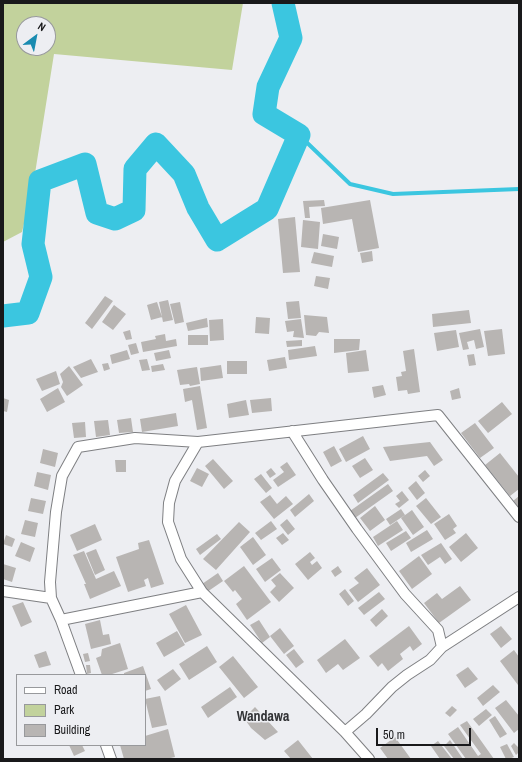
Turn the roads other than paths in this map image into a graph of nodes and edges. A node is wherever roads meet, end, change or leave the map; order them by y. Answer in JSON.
{"nodes":[{"id":1,"x":292,"y":431,"type":"junction"},
{"id":2,"x":198,"y":442,"type":"junction"},
{"id":3,"x":519,"y":517,"type":"edge"},
{"id":4,"x":3,"y":591,"type":"edge"},
{"id":5,"x":202,"y":592,"type":"junction"},
{"id":6,"x":519,"y":597,"type":"edge"},
{"id":7,"x":51,"y":598,"type":"junction"},
{"id":8,"x":61,"y":620,"type":"junction"},
{"id":9,"x":442,"y":647,"type":"junction"},
{"id":10,"x":80,"y":674,"type":"edge"},
{"id":11,"x":345,"y":732,"type":"junction"},
{"id":12,"x":106,"y":746,"type":"edge"},
{"id":13,"x":111,"y":759,"type":"edge"},
{"id":14,"x":369,"y":759,"type":"edge"}],
"edges":[{"from":1,"to":2,"type":"street"},
{"from":1,"to":3,"type":"street"},
{"from":1,"to":9,"type":"street"},
{"from":2,"to":5,"type":"street"},
{"from":2,"to":7,"type":"street"},
{"from":4,"to":7,"type":"street"},
{"from":5,"to":8,"type":"street"},
{"from":5,"to":11,"type":"street"},
{"from":6,"to":9,"type":"street"},
{"from":7,"to":8,"type":"street"},
{"from":8,"to":10,"type":"street"},
{"from":9,"to":11,"type":"street"},
{"from":11,"to":14,"type":"street"},
{"from":12,"to":13,"type":"street"}]}
